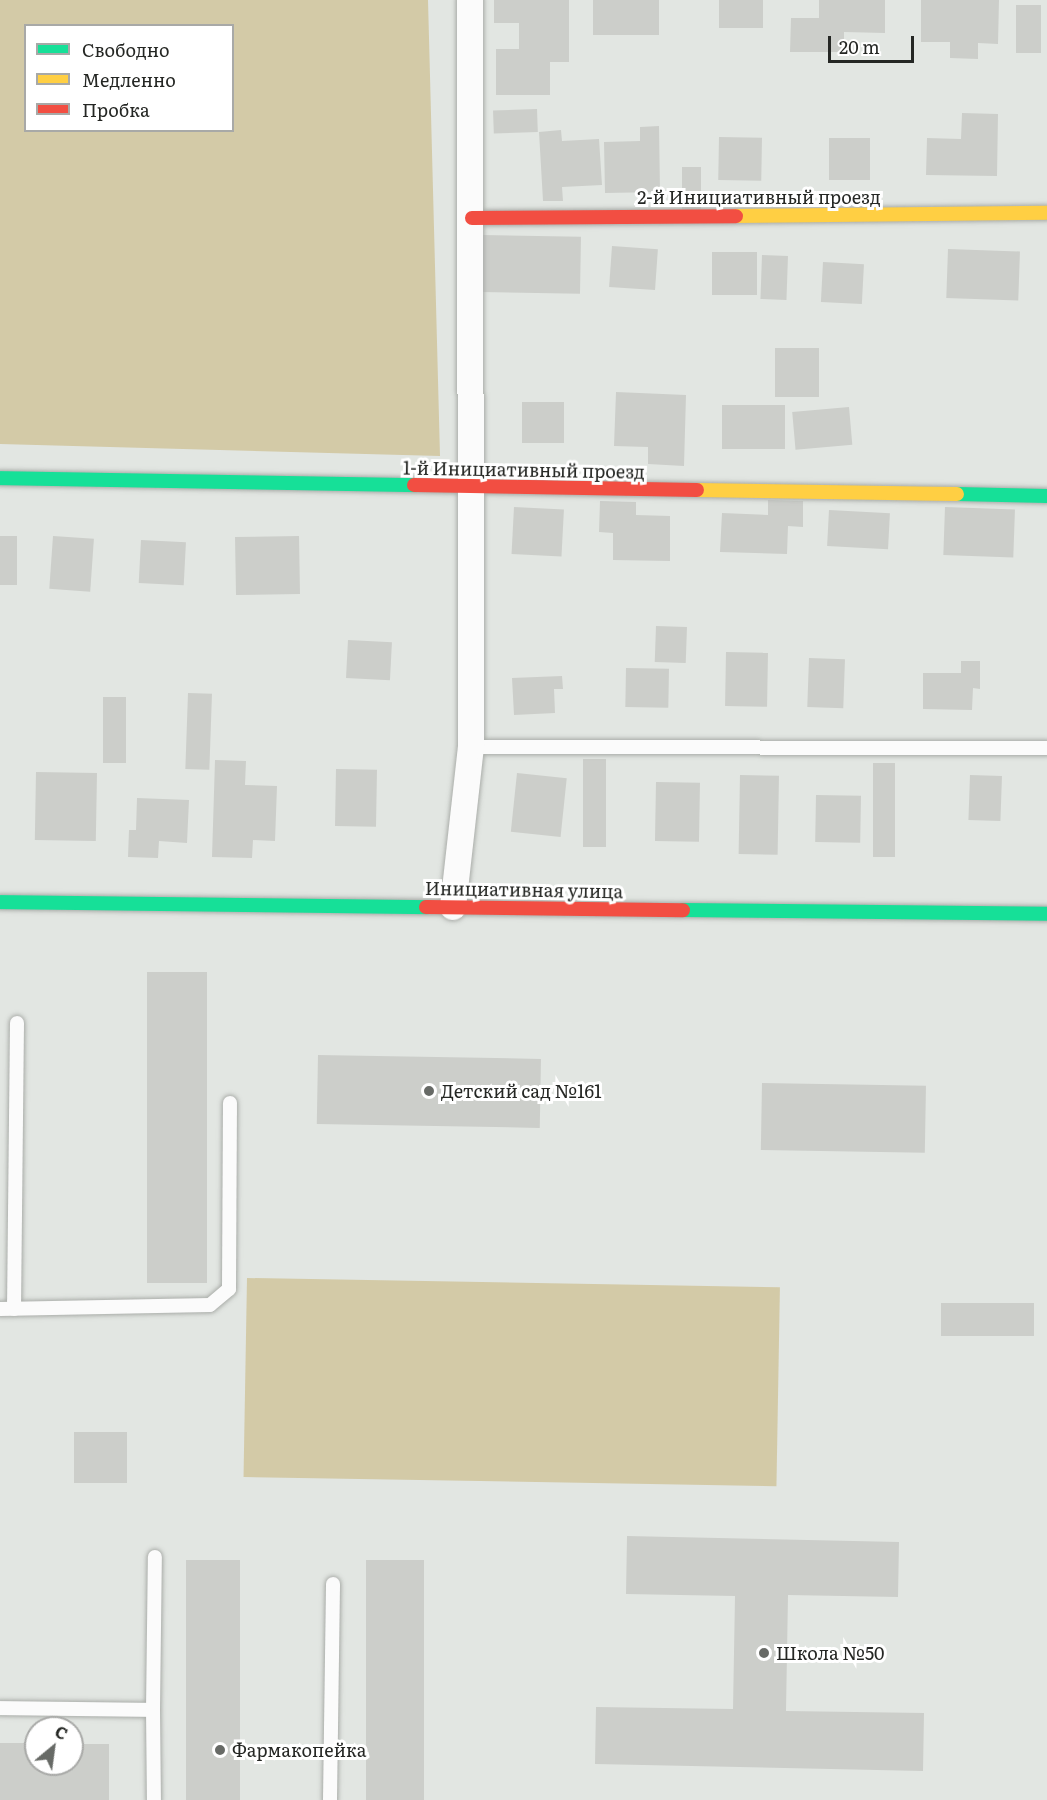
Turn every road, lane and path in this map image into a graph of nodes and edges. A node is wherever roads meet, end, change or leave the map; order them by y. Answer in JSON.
{"nodes":[{"id":1,"x":470,"y":0,"type":"edge"},
{"id":2,"x":1047,"y":213,"type":"edge"},
{"id":3,"x":472,"y":218,"type":"junction"},
{"id":4,"x":0,"y":478,"type":"edge"},
{"id":5,"x":471,"y":488,"type":"junction"},
{"id":6,"x":1047,"y":496,"type":"edge"},
{"id":7,"x":471,"y":747,"type":"junction"},
{"id":8,"x":1047,"y":748,"type":"edge"},
{"id":9,"x":0,"y":902,"type":"edge"},
{"id":10,"x":453,"y":907,"type":"junction"},
{"id":11,"x":1047,"y":914,"type":"edge"},
{"id":12,"x":16,"y":1023,"type":"dead end"},
{"id":13,"x":230,"y":1103,"type":"dead end"},
{"id":14,"x":7,"y":1309,"type":"edge"},
{"id":15,"x":155,"y":1557,"type":"dead end"},
{"id":16,"x":333,"y":1584,"type":"dead end"},
{"id":17,"x":0,"y":1708,"type":"edge"},
{"id":18,"x":153,"y":1710,"type":"junction"},
{"id":19,"x":154,"y":1800,"type":"edge"},
{"id":20,"x":330,"y":1800,"type":"edge"}],
"edges":[{"from":1,"to":3,"type":"street"},
{"from":2,"to":3,"type":"street","name":"2-й Инициативный проезд"},
{"from":3,"to":5,"type":"street"},
{"from":4,"to":5,"type":"street","name":"1-й Инициативный проезд"},
{"from":5,"to":6,"type":"street","name":"1-й Инициативный проезд"},
{"from":5,"to":7,"type":"street"},
{"from":7,"to":8,"type":"lane"},
{"from":7,"to":10,"type":"street"},
{"from":9,"to":10,"type":"street","name":"Инициативная улица"},
{"from":10,"to":11,"type":"street","name":"Инициативная улица"},
{"from":12,"to":14,"type":"lane"},
{"from":13,"to":14,"type":"lane"},
{"from":15,"to":18,"type":"lane"},
{"from":16,"to":20,"type":"lane"},
{"from":17,"to":18,"type":"lane"},
{"from":18,"to":19,"type":"lane"}]}
